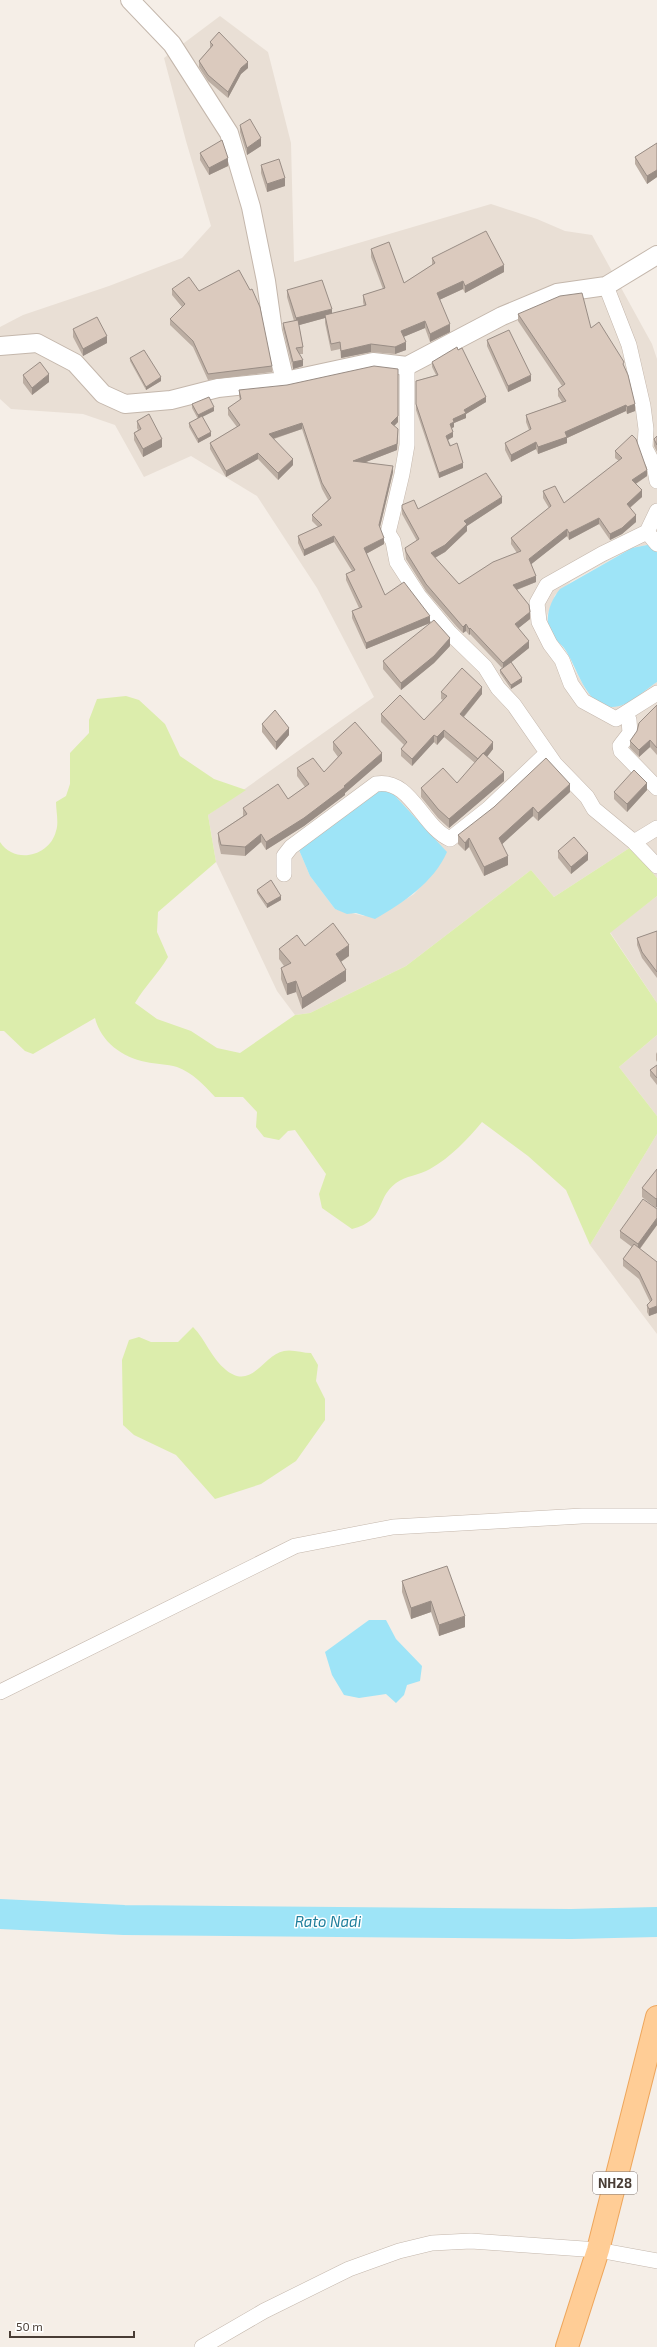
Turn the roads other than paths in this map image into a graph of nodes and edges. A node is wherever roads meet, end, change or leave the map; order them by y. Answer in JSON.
{"nodes":[{"id":1,"x":130,"y":0,"type":"edge"},
{"id":2,"x":657,"y":255,"type":"edge"},
{"id":3,"x":606,"y":286,"type":"junction"},
{"id":4,"x":0,"y":346,"type":"edge"},
{"id":5,"x":407,"y":366,"type":"junction"},
{"id":6,"x":285,"y":381,"type":"junction"},
{"id":7,"x":657,"y":481,"type":"edge"},
{"id":8,"x":657,"y":511,"type":"edge"},
{"id":9,"x":647,"y":532,"type":"junction"},
{"id":10,"x":657,"y":544,"type":"edge"},
{"id":11,"x":657,"y":693,"type":"edge"},
{"id":12,"x":625,"y":714,"type":"junction"},
{"id":13,"x":547,"y":753,"type":"junction"},
{"id":14,"x":657,"y":788,"type":"edge"},
{"id":15,"x":657,"y":828,"type":"edge"},
{"id":16,"x":634,"y":842,"type":"junction"},
{"id":17,"x":657,"y":866,"type":"edge"},
{"id":18,"x":284,"y":874,"type":"dead end"},
{"id":19,"x":657,"y":1516,"type":"edge"},
{"id":20,"x":0,"y":1692,"type":"edge"},
{"id":21,"x":657,"y":2017,"type":"edge"},
{"id":22,"x":598,"y":2250,"type":"junction"},
{"id":23,"x":657,"y":2261,"type":"edge"},
{"id":24,"x":202,"y":2347,"type":"edge"},
{"id":25,"x":568,"y":2347,"type":"edge"}],
"edges":[{"from":1,"to":6,"type":"street"},
{"from":2,"to":3,"type":"street"},
{"from":3,"to":5,"type":"street"},
{"from":3,"to":7,"type":"street"},
{"from":4,"to":6,"type":"street"},
{"from":5,"to":6,"type":"street"},
{"from":5,"to":13,"type":"street"},
{"from":8,"to":9,"type":"street"},
{"from":9,"to":10,"type":"street"},
{"from":9,"to":12,"type":"street"},
{"from":11,"to":12,"type":"street"},
{"from":12,"to":14,"type":"street"},
{"from":13,"to":16,"type":"street"},
{"from":13,"to":18,"type":"street"},
{"from":15,"to":16,"type":"street"},
{"from":16,"to":17,"type":"street"},
{"from":19,"to":20,"type":"street"},
{"from":21,"to":22,"type":"main road","number":"NH28"},
{"from":22,"to":23,"type":"street"},
{"from":22,"to":24,"type":"street"},
{"from":22,"to":25,"type":"main road","number":"NH28"}]}
